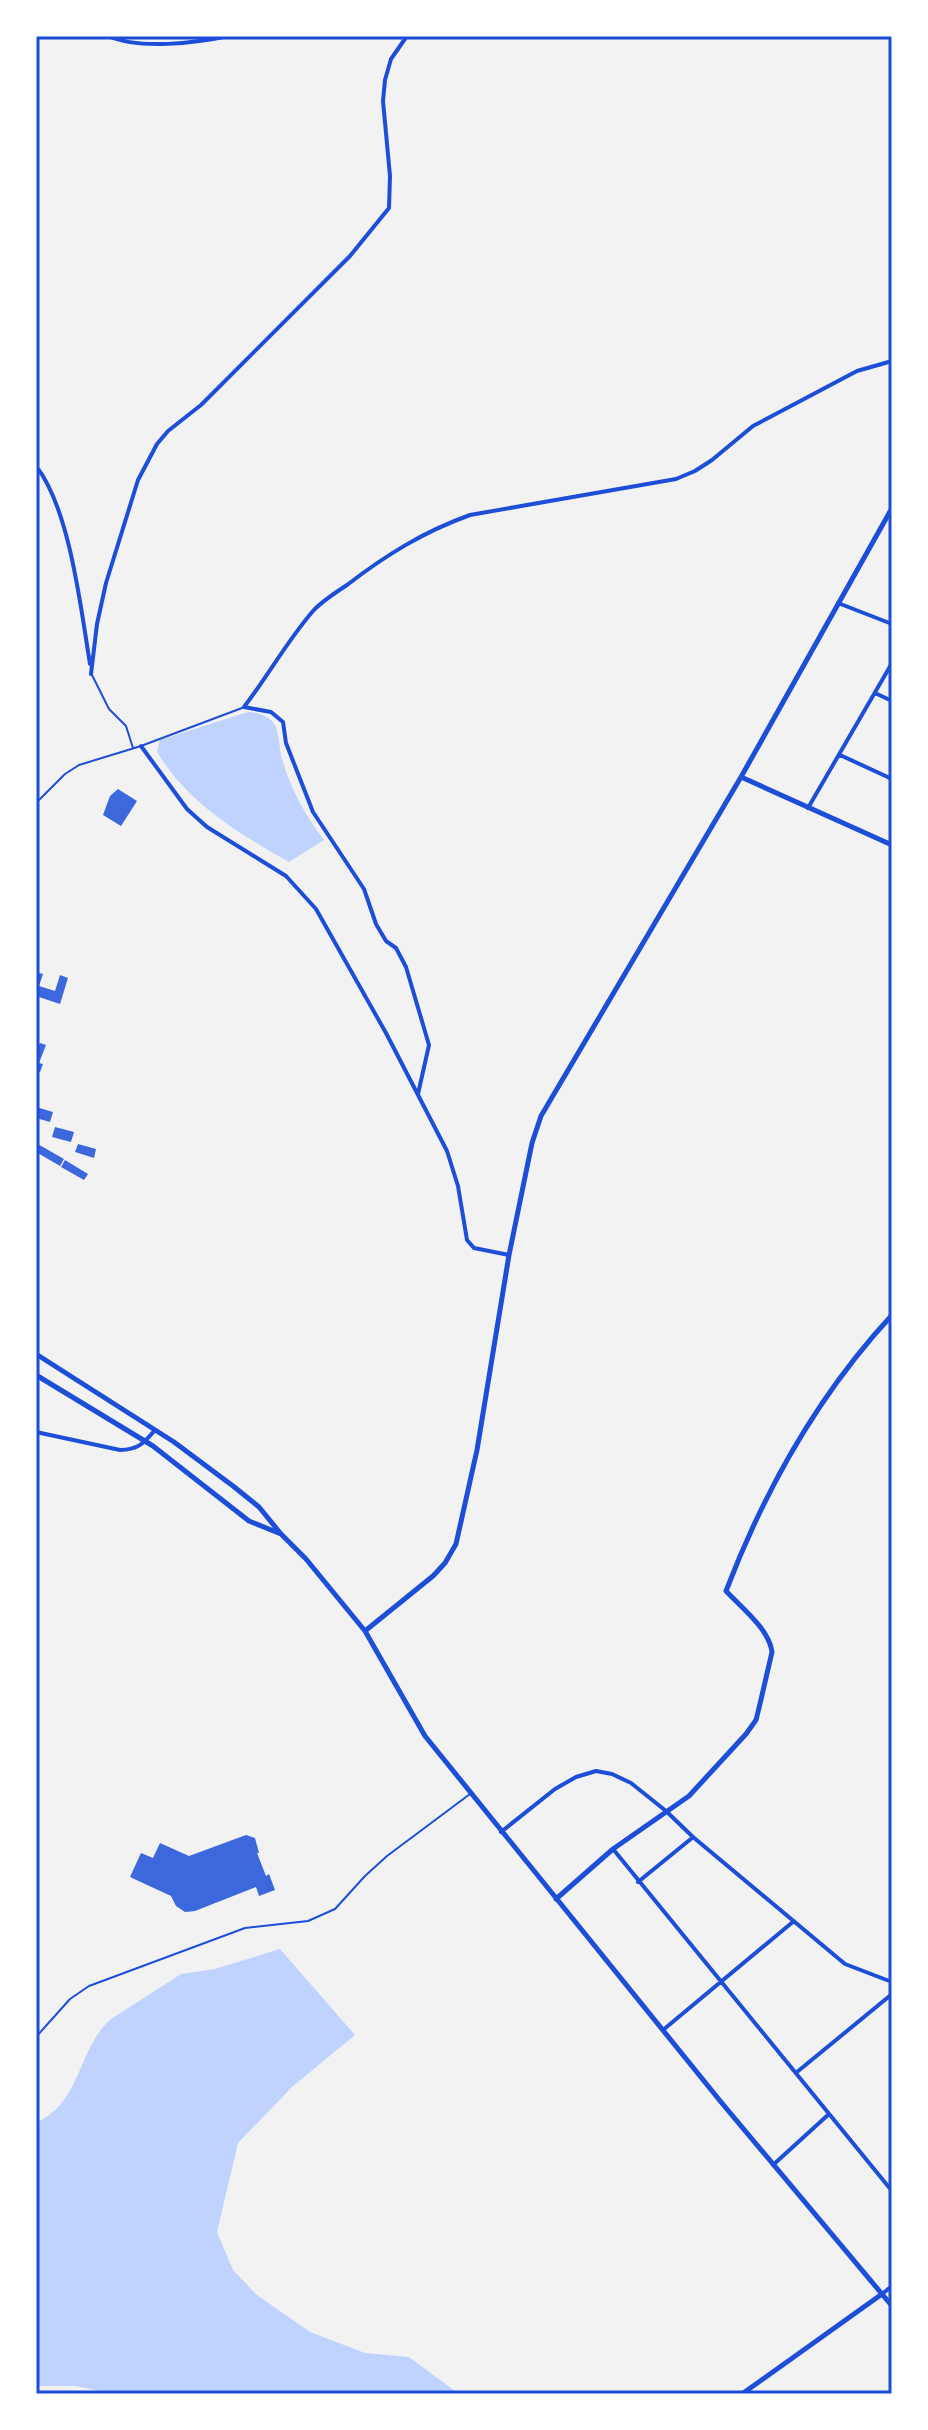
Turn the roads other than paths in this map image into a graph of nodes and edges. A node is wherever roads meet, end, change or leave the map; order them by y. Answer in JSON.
{"nodes":[{"id":1,"x":108,"y":36,"type":"edge"},
{"id":2,"x":229,"y":36,"type":"edge"},
{"id":3,"x":394,"y":36,"type":"edge"},
{"id":4,"x":406,"y":37,"type":"edge"},
{"id":5,"x":892,"y":361,"type":"edge"},
{"id":6,"x":36,"y":466,"type":"edge"},
{"id":7,"x":892,"y":508,"type":"edge"},
{"id":8,"x":838,"y":603,"type":"junction"},
{"id":9,"x":892,"y":624,"type":"edge"},
{"id":10,"x":892,"y":663,"type":"edge"},
{"id":11,"x":91,"y":674,"type":"junction"},
{"id":12,"x":875,"y":693,"type":"junction"},
{"id":13,"x":892,"y":701,"type":"edge"},
{"id":14,"x":244,"y":707,"type":"junction"},
{"id":15,"x":141,"y":746,"type":"junction"},
{"id":16,"x":133,"y":748,"type":"junction"},
{"id":17,"x":839,"y":755,"type":"junction"},
{"id":18,"x":741,"y":777,"type":"junction"},
{"id":19,"x":892,"y":779,"type":"edge"},
{"id":20,"x":36,"y":803,"type":"edge"},
{"id":21,"x":808,"y":808,"type":"junction"},
{"id":22,"x":892,"y":845,"type":"edge"},
{"id":23,"x":418,"y":1094,"type":"junction"},
{"id":24,"x":509,"y":1255,"type":"junction"},
{"id":25,"x":892,"y":1315,"type":"edge"},
{"id":26,"x":36,"y":1354,"type":"edge"},
{"id":27,"x":36,"y":1375,"type":"edge"},
{"id":28,"x":155,"y":1430,"type":"junction"},
{"id":29,"x":36,"y":1432,"type":"edge"},
{"id":30,"x":145,"y":1441,"type":"junction"},
{"id":31,"x":281,"y":1534,"type":"junction"},
{"id":32,"x":365,"y":1631,"type":"junction"},
{"id":33,"x":471,"y":1793,"type":"junction"},
{"id":34,"x":666,"y":1811,"type":"junction"},
{"id":35,"x":501,"y":1832,"type":"junction"},
{"id":36,"x":693,"y":1837,"type":"junction"},
{"id":37,"x":613,"y":1849,"type":"junction"},
{"id":38,"x":638,"y":1882,"type":"junction"},
{"id":39,"x":556,"y":1899,"type":"junction"},
{"id":40,"x":794,"y":1921,"type":"junction"},
{"id":41,"x":722,"y":1981,"type":"junction"},
{"id":42,"x":892,"y":1982,"type":"edge"},
{"id":43,"x":892,"y":1994,"type":"edge"},
{"id":44,"x":663,"y":2030,"type":"junction"},
{"id":45,"x":36,"y":2037,"type":"edge"},
{"id":46,"x":797,"y":2072,"type":"junction"},
{"id":47,"x":829,"y":2114,"type":"junction"},
{"id":48,"x":773,"y":2165,"type":"junction"},
{"id":49,"x":892,"y":2191,"type":"edge"},
{"id":50,"x":892,"y":2286,"type":"edge"},
{"id":51,"x":882,"y":2294,"type":"junction"},
{"id":52,"x":892,"y":2306,"type":"edge"},
{"id":53,"x":742,"y":2394,"type":"edge"}],
"edges":[{"from":1,"to":2,"type":"street"},
{"from":3,"to":4,"type":"street"},
{"from":4,"to":11,"type":"street"},
{"from":5,"to":14,"type":"street"},
{"from":6,"to":11,"type":"street"},
{"from":7,"to":8,"type":"street"},
{"from":8,"to":9,"type":"street"},
{"from":8,"to":18,"type":"street"},
{"from":10,"to":12,"type":"street"},
{"from":11,"to":16,"type":"lane"},
{"from":12,"to":13,"type":"street"},
{"from":12,"to":17,"type":"street"},
{"from":14,"to":15,"type":"lane"},
{"from":14,"to":23,"type":"street"},
{"from":15,"to":16,"type":"lane"},
{"from":15,"to":23,"type":"street"},
{"from":16,"to":20,"type":"lane"},
{"from":17,"to":19,"type":"street"},
{"from":17,"to":21,"type":"street"},
{"from":18,"to":21,"type":"street"},
{"from":18,"to":24,"type":"street"},
{"from":21,"to":22,"type":"street"},
{"from":23,"to":24,"type":"street"},
{"from":24,"to":32,"type":"street"},
{"from":25,"to":34,"type":"street"},
{"from":26,"to":28,"type":"street"},
{"from":27,"to":30,"type":"street"},
{"from":28,"to":30,"type":"street"},
{"from":28,"to":31,"type":"street"},
{"from":29,"to":30,"type":"street"},
{"from":30,"to":31,"type":"street"},
{"from":31,"to":32,"type":"street"},
{"from":32,"to":33,"type":"street"},
{"from":33,"to":35,"type":"street"},
{"from":33,"to":45,"type":"lane"},
{"from":34,"to":35,"type":"street"},
{"from":34,"to":36,"type":"street"},
{"from":34,"to":37,"type":"street"},
{"from":35,"to":39,"type":"street"},
{"from":36,"to":38,"type":"street"},
{"from":36,"to":40,"type":"street"},
{"from":37,"to":38,"type":"street"},
{"from":37,"to":39,"type":"street"},
{"from":38,"to":41,"type":"street"},
{"from":39,"to":44,"type":"street"},
{"from":40,"to":41,"type":"street"},
{"from":40,"to":42,"type":"street"},
{"from":41,"to":44,"type":"street"},
{"from":41,"to":46,"type":"street"},
{"from":43,"to":46,"type":"street"},
{"from":44,"to":48,"type":"street"},
{"from":46,"to":47,"type":"street"},
{"from":47,"to":48,"type":"street"},
{"from":47,"to":49,"type":"street"},
{"from":48,"to":51,"type":"street"},
{"from":50,"to":51,"type":"street"},
{"from":51,"to":52,"type":"street"},
{"from":51,"to":53,"type":"street"}]}
